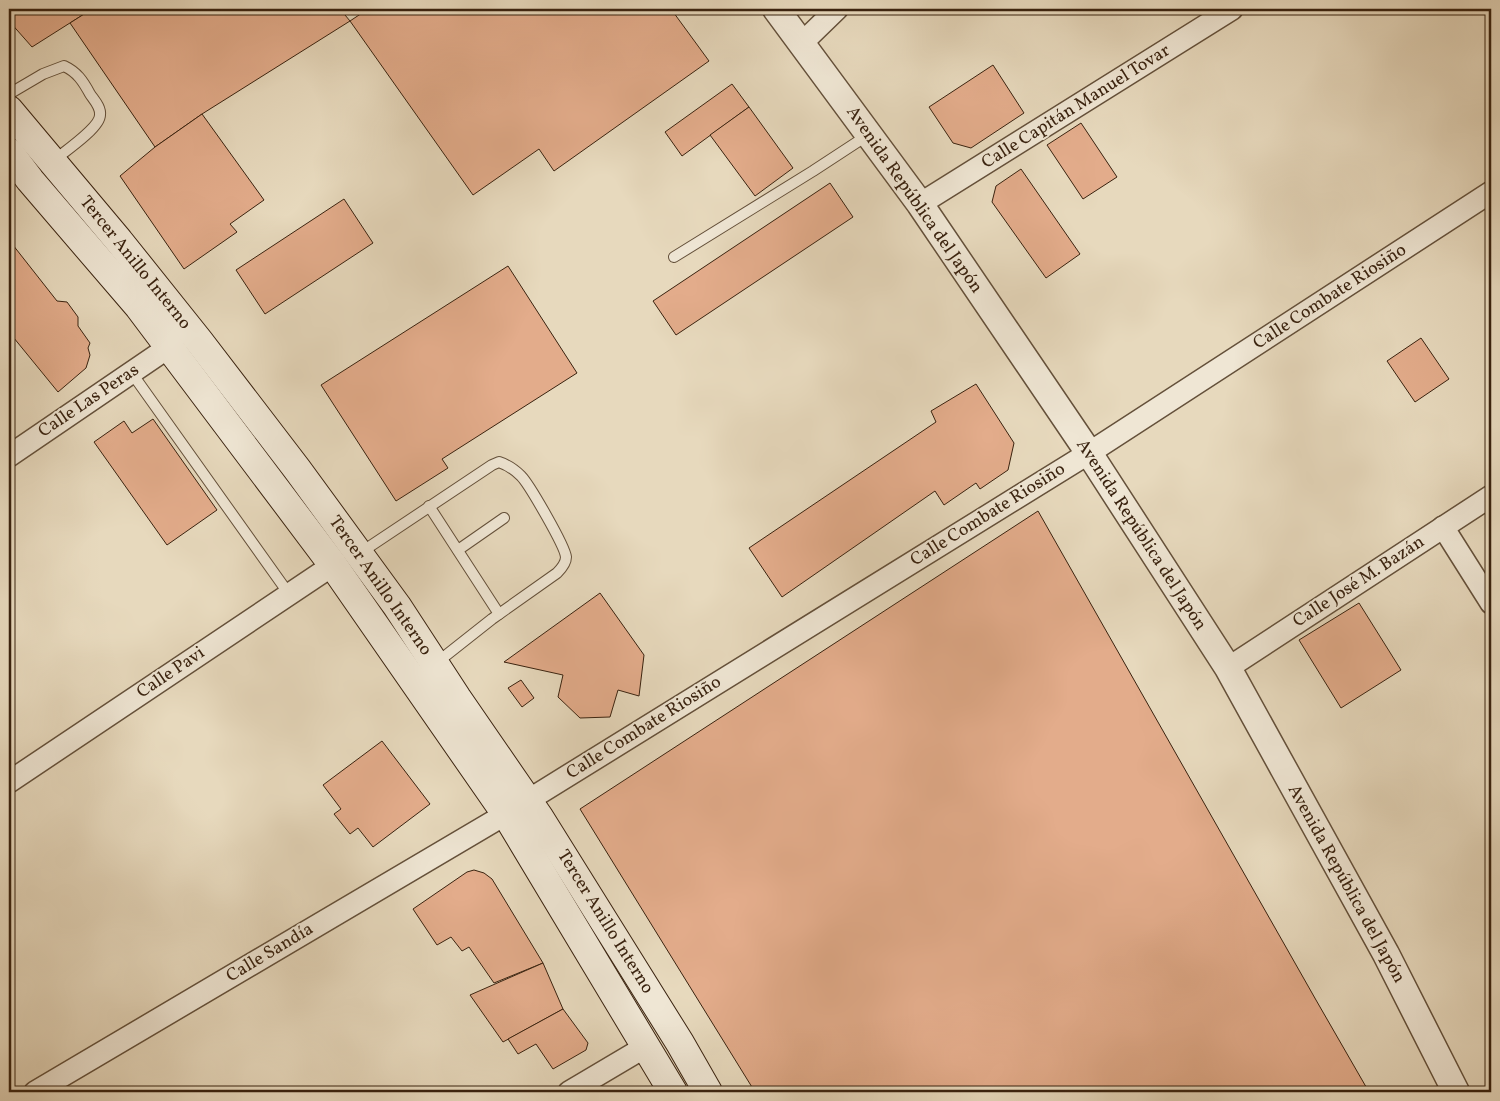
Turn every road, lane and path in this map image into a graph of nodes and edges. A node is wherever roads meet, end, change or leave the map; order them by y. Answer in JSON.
{"nodes":[{"id":1,"x":776,"y":9,"type":"edge"},
{"id":2,"x":837,"y":9,"type":"edge"},
{"id":3,"x":1232,"y":9,"type":"edge"},
{"id":4,"x":802,"y":43,"type":"junction"},
{"id":5,"x":9,"y":94,"type":"edge"},
{"id":6,"x":9,"y":110,"type":"edge"},
{"id":7,"x":869,"y":134,"type":"junction"},
{"id":8,"x":9,"y":152,"type":"edge"},
{"id":9,"x":52,"y":161,"type":"junction"},
{"id":10,"x":1491,"y":192,"type":"edge"},
{"id":11,"x":920,"y":204,"type":"junction"},
{"id":12,"x":674,"y":257,"type":"dead end"},
{"id":13,"x":169,"y":347,"type":"junction"},
{"id":14,"x":131,"y":372,"type":"junction"},
{"id":15,"x":1089,"y":453,"type":"junction"},
{"id":16,"x":9,"y":456,"type":"edge"},
{"id":17,"x":1491,"y":496,"type":"edge"},
{"id":18,"x":429,"y":506,"type":"junction"},
{"id":19,"x":504,"y":518,"type":"dead end"},
{"id":20,"x":1443,"y":528,"type":"junction"},
{"id":21,"x":458,"y":550,"type":"junction"},
{"id":22,"x":359,"y":554,"type":"junction"},
{"id":23,"x":333,"y":565,"type":"junction"},
{"id":24,"x":289,"y":594,"type":"junction"},
{"id":25,"x":1491,"y":603,"type":"edge"},
{"id":26,"x":500,"y":614,"type":"junction"},
{"id":27,"x":435,"y":664,"type":"junction"},
{"id":28,"x":1228,"y":668,"type":"junction"},
{"id":29,"x":9,"y":782,"type":"edge"},
{"id":30,"x":516,"y":807,"type":"junction"},
{"id":31,"x":646,"y":1047,"type":"junction"},
{"id":32,"x":35,"y":1092,"type":"edge"},
{"id":33,"x":569,"y":1092,"type":"edge"},
{"id":34,"x":673,"y":1092,"type":"edge"},
{"id":35,"x":708,"y":1092,"type":"edge"},
{"id":36,"x":1456,"y":1092,"type":"edge"}],
"edges":[{"from":1,"to":4,"type":"street","name":"Avenida República del Japón"},
{"from":2,"to":4,"type":"street"},
{"from":3,"to":11,"type":"street","name":"Calle Capitán Manuel Tovar"},
{"from":4,"to":7,"type":"street","name":"Avenida República del Japón"},
{"from":5,"to":9,"type":"lane"},
{"from":6,"to":9,"type":"main road","name":"Tercer Anillo Interno"},
{"from":7,"to":11,"type":"street","name":"Avenida República del Japón"},
{"from":7,"to":12,"type":"lane"},
{"from":8,"to":13,"type":"main road","name":"Tercer Anillo Interno"},
{"from":9,"to":22,"type":"main road","name":"Tercer Anillo Interno"},
{"from":10,"to":15,"type":"street","name":"Calle Combate Riosiño"},
{"from":11,"to":15,"type":"street","name":"Avenida República del Japón"},
{"from":13,"to":14,"type":"street","name":"Calle Las Peras"},
{"from":13,"to":23,"type":"main road","name":"Tercer Anillo Interno"},
{"from":14,"to":16,"type":"street","name":"Calle Las Peras"},
{"from":14,"to":24,"type":"lane"},
{"from":15,"to":28,"type":"street","name":"Avenida República del Japón"},
{"from":15,"to":30,"type":"street","name":"Calle Combate Riosiño"},
{"from":17,"to":20,"type":"street","name":"Calle José M. Bazán"},
{"from":18,"to":21,"type":"lane"},
{"from":18,"to":22,"type":"lane"},
{"from":18,"to":26,"type":"lane"},
{"from":19,"to":21,"type":"lane"},
{"from":20,"to":25,"type":"street"},
{"from":20,"to":28,"type":"street","name":"Calle José M. Bazán"},
{"from":21,"to":26,"type":"lane"},
{"from":22,"to":27,"type":"main road","name":"Tercer Anillo Interno"},
{"from":23,"to":24,"type":"street","name":"Calle Pavi"},
{"from":23,"to":30,"type":"main road","name":"Tercer Anillo Interno"},
{"from":24,"to":29,"type":"street","name":"Calle Pavi"},
{"from":26,"to":27,"type":"lane"},
{"from":27,"to":30,"type":"main road","name":"Tercer Anillo Interno"},
{"from":28,"to":36,"type":"street","name":"Avenida República del Japón"},
{"from":30,"to":31,"type":"main road","name":"Tercer Anillo Interno"},
{"from":30,"to":32,"type":"street","name":"Calle Sandía"},
{"from":30,"to":35,"type":"main road","name":"Tercer Anillo Interno"},
{"from":31,"to":33,"type":"street"},
{"from":31,"to":34,"type":"main road","name":"Tercer Anillo Interno"}]}
